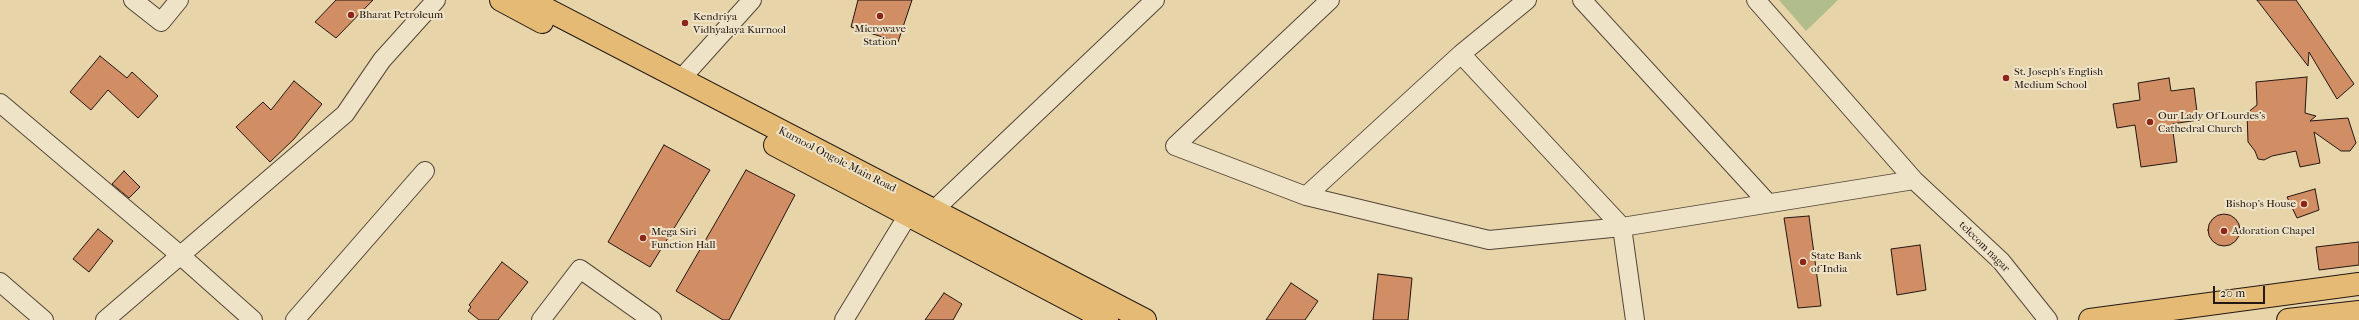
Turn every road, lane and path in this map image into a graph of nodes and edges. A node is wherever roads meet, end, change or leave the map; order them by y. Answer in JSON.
{"nodes":[{"id":1,"x":133,"y":0,"type":"edge"},
{"id":2,"x":179,"y":0,"type":"edge"},
{"id":3,"x":436,"y":0,"type":"edge"},
{"id":4,"x":501,"y":0,"type":"edge"},
{"id":5,"x":529,"y":0,"type":"edge"},
{"id":6,"x":752,"y":0,"type":"edge"},
{"id":7,"x":1155,"y":0,"type":"edge"},
{"id":8,"x":1527,"y":0,"type":"edge"},
{"id":9,"x":1582,"y":0,"type":"edge"},
{"id":10,"x":1756,"y":0,"type":"edge"},
{"id":11,"x":1318,"y":4,"type":"edge"},
{"id":12,"x":1461,"y":54,"type":"junction"},
{"id":13,"x":680,"y":80,"type":"junction"},
{"id":14,"x":0,"y":102,"type":"edge"},
{"id":15,"x":425,"y":171,"type":"dead end"},
{"id":16,"x":1914,"y":180,"type":"junction"},
{"id":17,"x":1306,"y":196,"type":"junction"},
{"id":18,"x":1767,"y":202,"type":"junction"},
{"id":19,"x":934,"y":210,"type":"junction"},
{"id":20,"x":908,"y":215,"type":"junction"},
{"id":21,"x":1622,"y":227,"type":"junction"},
{"id":22,"x":180,"y":255,"type":"junction"},
{"id":23,"x":0,"y":282,"type":"edge"},
{"id":24,"x":2359,"y":284,"type":"edge"},
{"id":25,"x":2359,"y":312,"type":"edge"},
{"id":26,"x":44,"y":320,"type":"edge"},
{"id":27,"x":105,"y":320,"type":"edge"},
{"id":28,"x":253,"y":320,"type":"edge"},
{"id":29,"x":295,"y":320,"type":"edge"},
{"id":30,"x":541,"y":320,"type":"edge"},
{"id":31,"x":652,"y":320,"type":"edge"},
{"id":32,"x":844,"y":320,"type":"edge"},
{"id":33,"x":1107,"y":320,"type":"edge"},
{"id":34,"x":1145,"y":320,"type":"edge"},
{"id":35,"x":1635,"y":320,"type":"edge"},
{"id":36,"x":2048,"y":320,"type":"edge"},
{"id":37,"x":2090,"y":320,"type":"edge"},
{"id":38,"x":2288,"y":320,"type":"edge"}],
"edges":[{"from":1,"to":2,"type":"street"},
{"from":3,"to":22,"type":"street"},
{"from":4,"to":20,"type":"main road","name":"Kurnool Ongole Main Road"},
{"from":5,"to":13,"type":"main road","name":"Kurnool Ongole Main Road"},
{"from":6,"to":13,"type":"street"},
{"from":7,"to":19,"type":"street"},
{"from":8,"to":12,"type":"street"},
{"from":9,"to":18,"type":"street"},
{"from":10,"to":16,"type":"street","name":"telecom nagar"},
{"from":11,"to":17,"type":"street"},
{"from":12,"to":17,"type":"street"},
{"from":12,"to":21,"type":"street"},
{"from":13,"to":19,"type":"main road","name":"Kurnool Ongole Main Road"},
{"from":14,"to":22,"type":"street"},
{"from":15,"to":29,"type":"street"},
{"from":16,"to":18,"type":"street"},
{"from":16,"to":36,"type":"street","name":"telecom nagar"},
{"from":17,"to":21,"type":"street"},
{"from":18,"to":21,"type":"street"},
{"from":19,"to":34,"type":"main road","name":"Kurnool Ongole Main Road"},
{"from":20,"to":32,"type":"street"},
{"from":20,"to":33,"type":"main road","name":"Kurnool Ongole Main Road"},
{"from":21,"to":35,"type":"street"},
{"from":22,"to":27,"type":"street"},
{"from":22,"to":28,"type":"street"},
{"from":23,"to":26,"type":"street"},
{"from":24,"to":37,"type":"main road"},
{"from":25,"to":38,"type":"main road"},
{"from":30,"to":31,"type":"street"}]}
